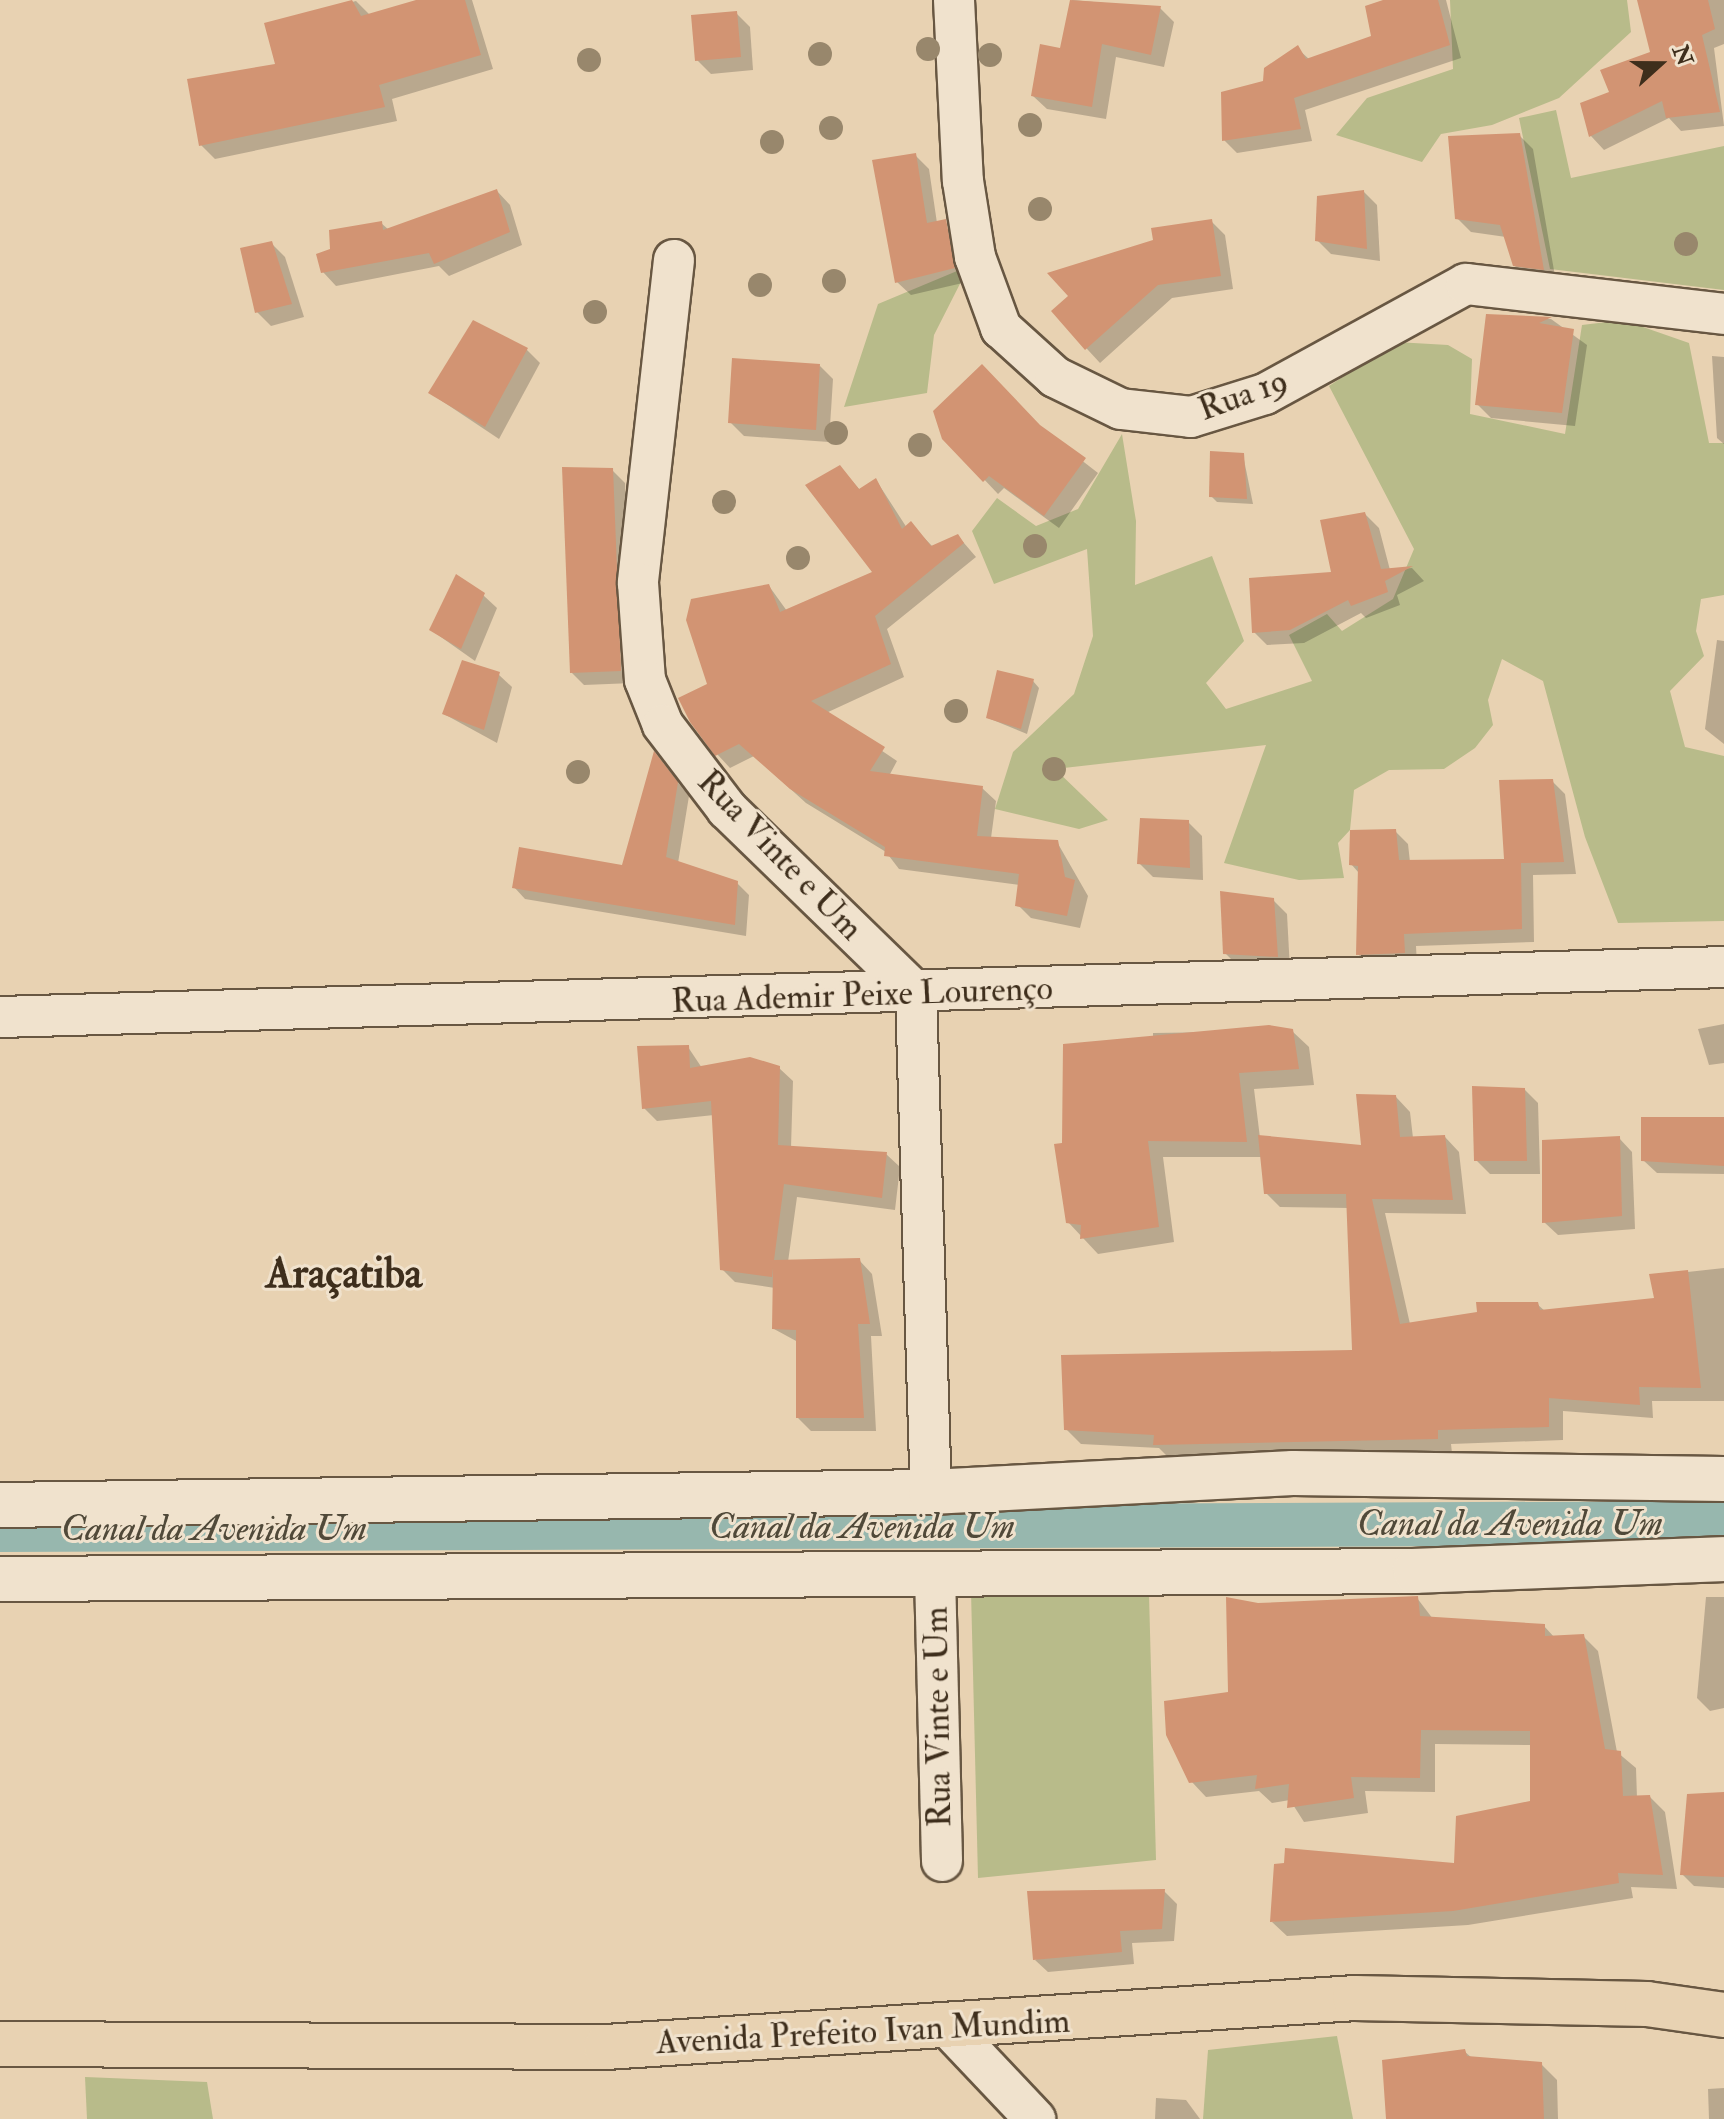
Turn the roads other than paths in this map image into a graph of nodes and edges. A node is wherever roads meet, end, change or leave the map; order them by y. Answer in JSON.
{"nodes":[{"id":1,"x":954,"y":0,"type":"edge"},
{"id":2,"x":674,"y":260,"type":"dead end"},
{"id":3,"x":1724,"y":314,"type":"edge"},
{"id":4,"x":1724,"y":967,"type":"edge"},
{"id":5,"x":916,"y":993,"type":"junction"},
{"id":6,"x":0,"y":1017,"type":"edge"},
{"id":7,"x":1724,"y":1479,"type":"edge"},
{"id":8,"x":931,"y":1492,"type":"junction"},
{"id":9,"x":0,"y":1505,"type":"edge"},
{"id":10,"x":1724,"y":1559,"type":"edge"},
{"id":11,"x":935,"y":1574,"type":"junction"},
{"id":12,"x":0,"y":1579,"type":"edge"},
{"id":13,"x":942,"y":1861,"type":"dead end"},
{"id":14,"x":1724,"y":2015,"type":"edge"},
{"id":15,"x":950,"y":2029,"type":"junction"},
{"id":16,"x":0,"y":2044,"type":"edge"},
{"id":17,"x":1035,"y":2119,"type":"edge"}],
"edges":[{"from":1,"to":3,"type":"street","name":"Rua 19"},
{"from":2,"to":5,"type":"street","name":"Rua Vinte e Um"},
{"from":4,"to":5,"type":"street","name":"Rua Ademir Peixe Lourenço"},
{"from":5,"to":6,"type":"street","name":"Rua Ademir Peixe Lourenço"},
{"from":5,"to":8,"type":"street"},
{"from":7,"to":8,"type":"street"},
{"from":8,"to":9,"type":"street"},
{"from":10,"to":11,"type":"street"},
{"from":11,"to":12,"type":"street"},
{"from":11,"to":13,"type":"street","name":"Rua Vinte e Um"},
{"from":14,"to":15,"type":"main road","name":"Avenida Prefeito Ivan Mundim"},
{"from":15,"to":16,"type":"main road","name":"Avenida Prefeito Ivan Mundim"},
{"from":15,"to":17,"type":"street"}]}
